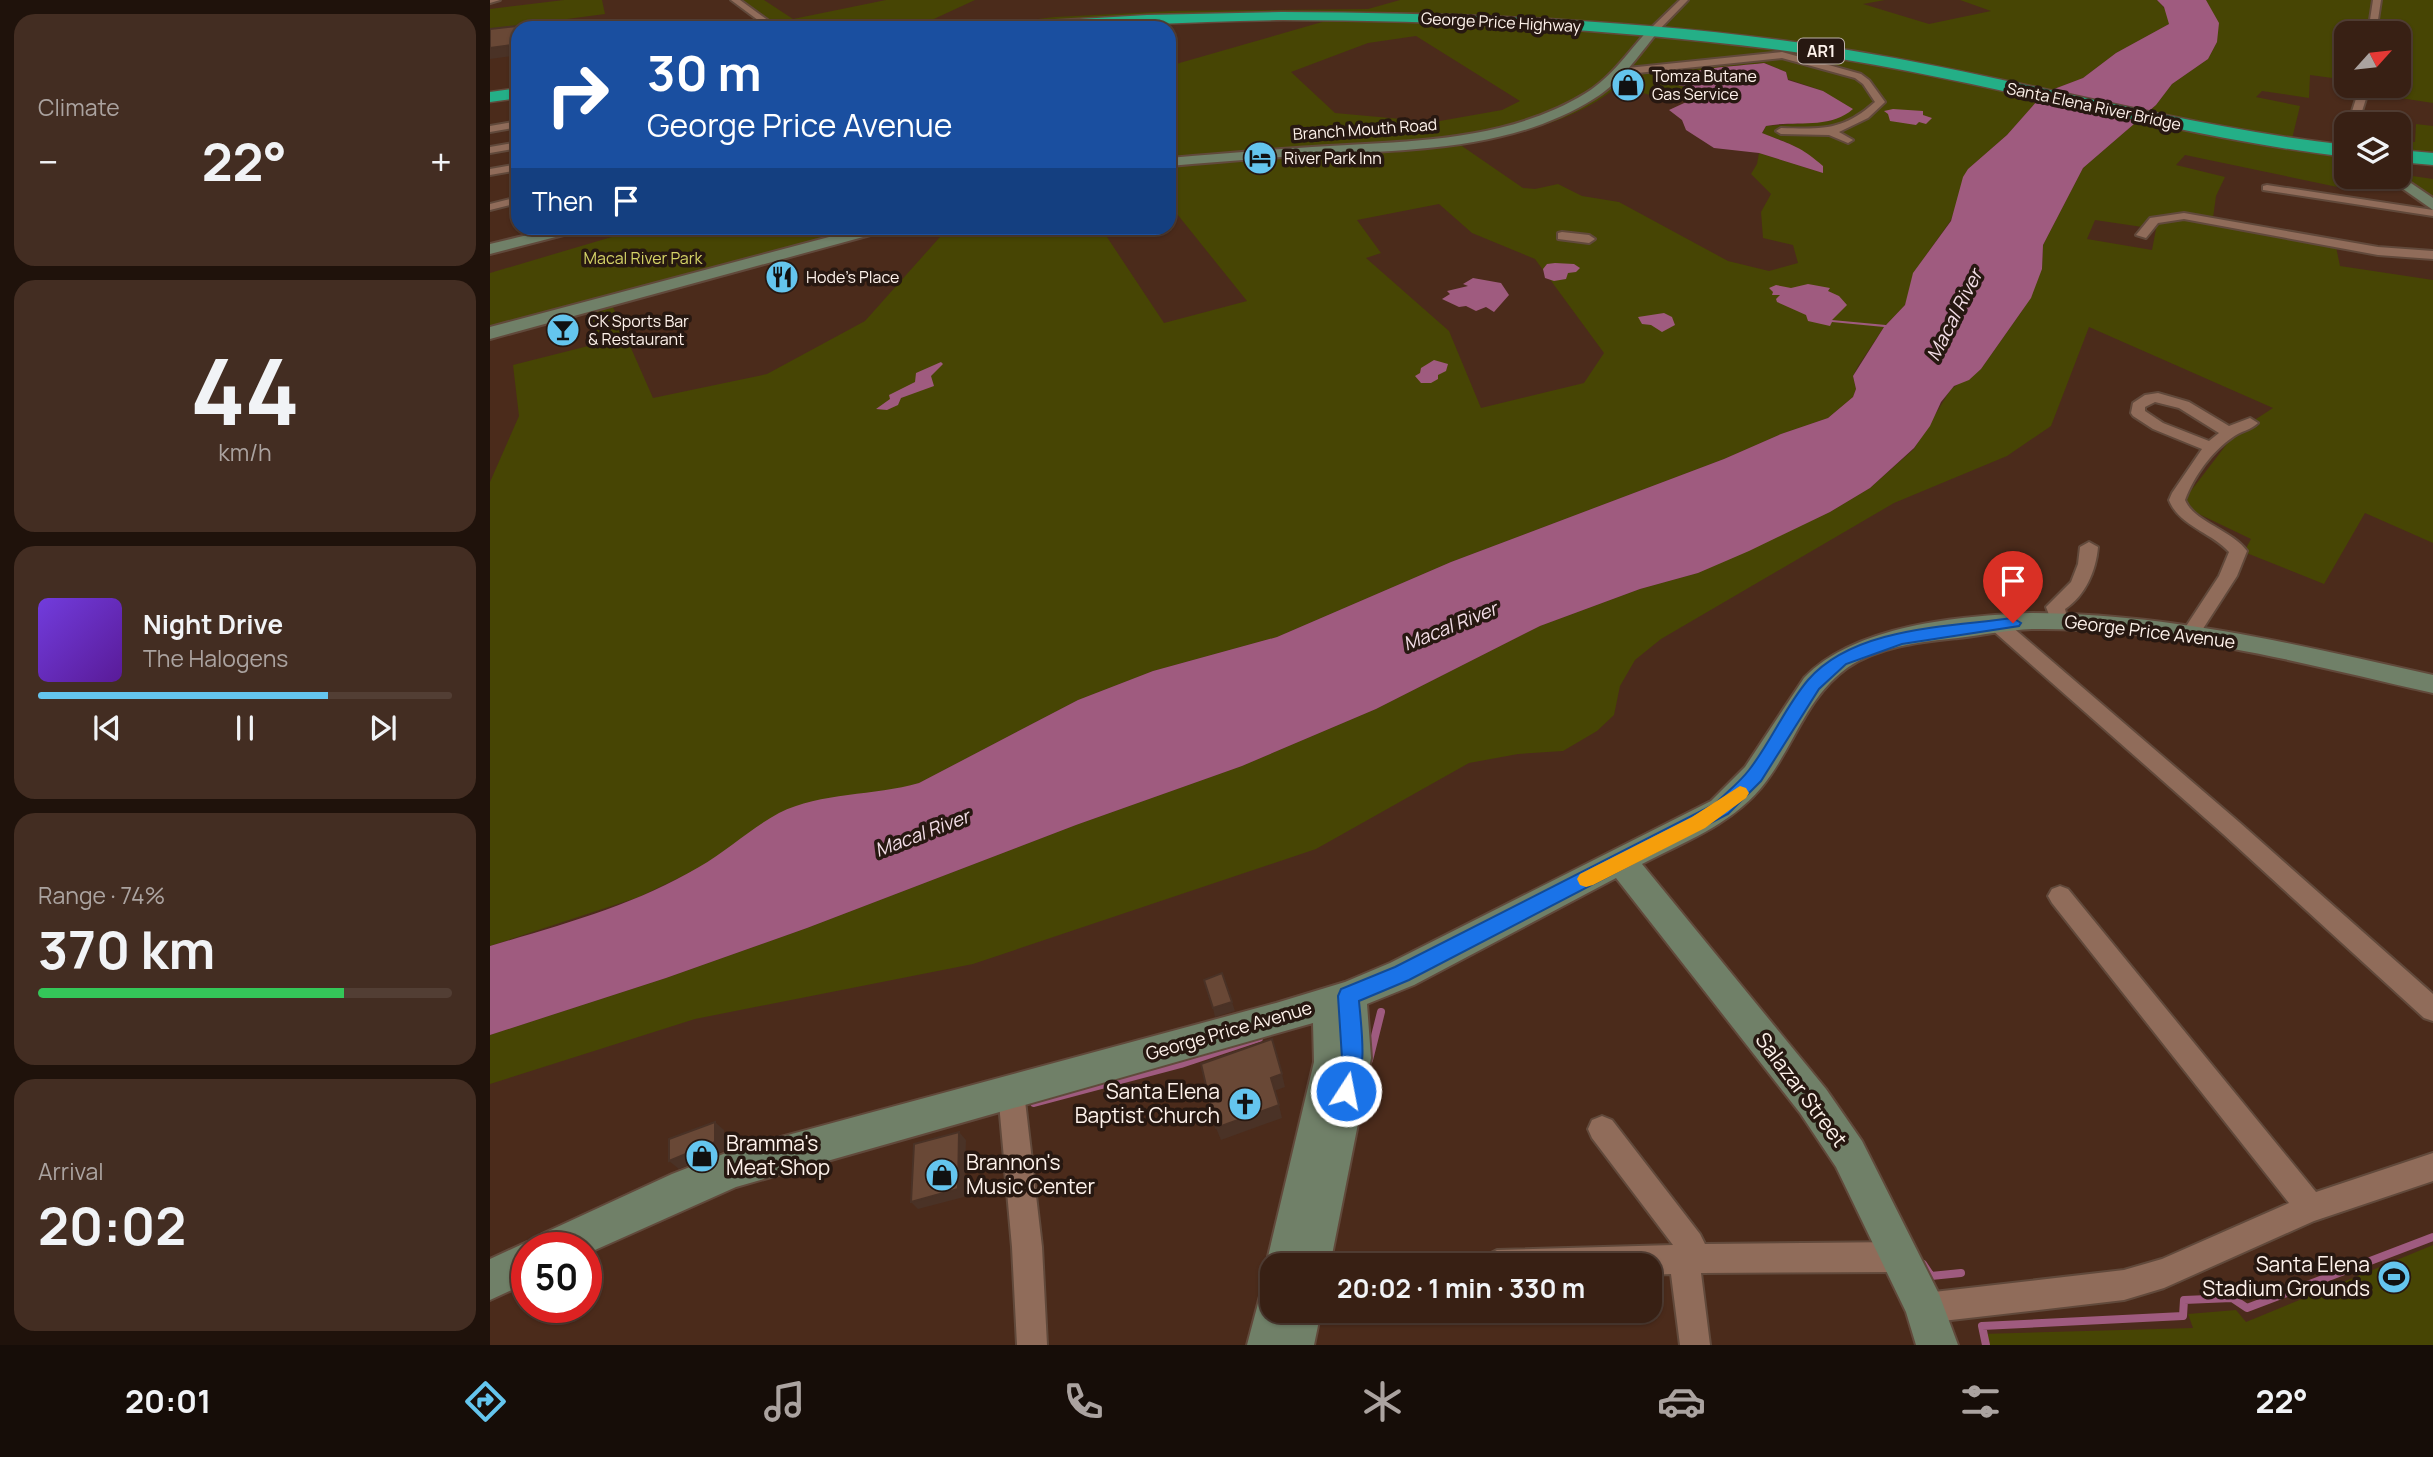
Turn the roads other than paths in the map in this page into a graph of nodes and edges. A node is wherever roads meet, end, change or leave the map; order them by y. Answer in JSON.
{"nodes":[{"id":1,"x":495,"y":0,"type":"edge"},
{"id":2,"x":735,"y":0,"type":"edge"},
{"id":3,"x":1684,"y":0,"type":"edge"},
{"id":4,"x":2377,"y":0,"type":"edge"},
{"id":5,"x":490,"y":1,"type":"edge"},
{"id":6,"x":765,"y":21,"type":"edge"},
{"id":7,"x":1116,"y":21,"type":"edge"},
{"id":8,"x":2374,"y":21,"type":"edge"},
{"id":9,"x":1653,"y":31,"type":"junction"},
{"id":10,"x":1618,"y":72,"type":"junction"},
{"id":11,"x":1986,"y":83,"type":"joint"},
{"id":12,"x":511,"y":92,"type":"edge"},
{"id":13,"x":490,"y":95,"type":"edge"},
{"id":14,"x":511,"y":125,"type":"edge"},
{"id":15,"x":490,"y":129,"type":"edge"},
{"id":16,"x":1781,"y":131,"type":"dead end"},
{"id":17,"x":1831,"y":132,"type":"junction"},
{"id":18,"x":1848,"y":140,"type":"dead end"},
{"id":19,"x":511,"y":146,"type":"edge"},
{"id":20,"x":490,"y":150,"type":"edge"},
{"id":21,"x":2334,"y":150,"type":"edge"},
{"id":22,"x":2411,"y":157,"type":"edge"},
{"id":23,"x":2433,"y":159,"type":"edge"},
{"id":24,"x":1176,"y":161,"type":"edge"},
{"id":25,"x":511,"y":168,"type":"edge"},
{"id":26,"x":490,"y":172,"type":"edge"},
{"id":27,"x":2267,"y":188,"type":"dead end"},
{"id":28,"x":2410,"y":189,"type":"edge"},
{"id":29,"x":511,"y":202,"type":"edge"},
{"id":30,"x":2433,"y":205,"type":"edge"},
{"id":31,"x":490,"y":207,"type":"edge"},
{"id":32,"x":2433,"y":213,"type":"edge"},
{"id":33,"x":511,"y":230,"type":"edge"},
{"id":34,"x":490,"y":234,"type":"edge"},
{"id":35,"x":545,"y":235,"type":"edge"},
{"id":36,"x":853,"y":235,"type":"edge"},
{"id":37,"x":2142,"y":235,"type":"dead end"},
{"id":38,"x":1562,"y":236,"type":"dead end"},
{"id":39,"x":1589,"y":239,"type":"dead end"},
{"id":40,"x":490,"y":249,"type":"edge"},
{"id":41,"x":2433,"y":255,"type":"edge"},
{"id":42,"x":490,"y":333,"type":"edge"},
{"id":43,"x":2250,"y":423,"type":"dead end"},
{"id":44,"x":2228,"y":433,"type":"junction"},
{"id":45,"x":2212,"y":448,"type":"junction"},
{"id":46,"x":2088,"y":547,"type":"dead end"},
{"id":47,"x":2059,"y":621,"type":"junction"},
{"id":48,"x":1997,"y":624,"type":"junction"},
{"id":49,"x":2190,"y":634,"type":"junction"},
{"id":50,"x":2433,"y":684,"type":"edge"},
{"id":51,"x":1621,"y":862,"type":"junction"},
{"id":52,"x":2060,"y":896,"type":"dead end"},
{"id":53,"x":1339,"y":999,"type":"junction"},
{"id":54,"x":2433,"y":1010,"type":"edge"},
{"id":55,"x":1011,"y":1092,"type":"junction"},
{"id":56,"x":1602,"y":1129,"type":"dead end"},
{"id":57,"x":2433,"y":1167,"type":"edge"},
{"id":58,"x":2311,"y":1208,"type":"junction"},
{"id":59,"x":590,"y":1232,"type":"edge"},
{"id":60,"x":1289,"y":1253,"type":"edge"},
{"id":61,"x":1312,"y":1253,"type":"edge"},
{"id":62,"x":1901,"y":1256,"type":"junction"},
{"id":63,"x":1689,"y":1259,"type":"junction"},
{"id":64,"x":1662,"y":1260,"type":"edge"},
{"id":65,"x":511,"y":1270,"type":"edge"},
{"id":66,"x":490,"y":1280,"type":"edge"},
{"id":67,"x":1925,"y":1308,"type":"junction"},
{"id":68,"x":1273,"y":1323,"type":"edge"},
{"id":69,"x":1298,"y":1323,"type":"edge"},
{"id":70,"x":1032,"y":1345,"type":"edge"},
{"id":71,"x":1268,"y":1345,"type":"edge"},
{"id":72,"x":1293,"y":1345,"type":"edge"},
{"id":73,"x":1695,"y":1345,"type":"edge"},
{"id":74,"x":1937,"y":1345,"type":"edge"}],
"edges":[{"from":1,"to":5,"type":"street"},
{"from":2,"to":6,"type":"street"},
{"from":3,"to":9,"type":"street","name":"Branch Mouth Road"},
{"from":4,"to":8,"type":"street"},
{"from":7,"to":9,"type":"highway","name":"George Price Highway","number":"AR1"},
{"from":9,"to":10,"type":"street","name":"Branch Mouth Road"},
{"from":9,"to":11,"type":"highway","name":"George Price Highway","number":"AR1"},
{"from":10,"to":17,"type":"street"},
{"from":10,"to":24,"type":"street","name":"Branch Mouth Road"},
{"from":11,"to":21,"type":"highway","name":"Santa Elena River Bridge","number":"AR1"},
{"from":12,"to":13,"type":"highway"},
{"from":14,"to":15,"type":"street"},
{"from":16,"to":17,"type":"street"},
{"from":17,"to":18,"type":"street"},
{"from":19,"to":20,"type":"street"},
{"from":22,"to":23,"type":"highway"},
{"from":25,"to":26,"type":"street"},
{"from":27,"to":32,"type":"street"},
{"from":28,"to":30,"type":"main road"},
{"from":29,"to":31,"type":"street"},
{"from":33,"to":34,"type":"street"},
{"from":35,"to":40,"type":"street"},
{"from":36,"to":42,"type":"street"},
{"from":37,"to":41,"type":"street"},
{"from":38,"to":39,"type":"street"},
{"from":43,"to":44,"type":"street"},
{"from":44,"to":45,"type":"street"},
{"from":44,"to":45,"type":"street"},
{"from":45,"to":49,"type":"street"},
{"from":46,"to":47,"type":"street"},
{"from":47,"to":48,"type":"street","name":"George Price Avenue"},
{"from":47,"to":49,"type":"street","name":"George Price Avenue"},
{"from":48,"to":51,"type":"street","name":"George Price Avenue"},
{"from":48,"to":54,"type":"street"},
{"from":49,"to":50,"type":"street","name":"George Price Avenue"},
{"from":51,"to":53,"type":"street","name":"George Price Avenue"},
{"from":51,"to":62,"type":"street","name":"Salazar Street"},
{"from":52,"to":58,"type":"street"},
{"from":53,"to":55,"type":"street","name":"George Price Avenue"},
{"from":53,"to":60,"type":"street"},
{"from":53,"to":61,"type":"main road"},
{"from":55,"to":59,"type":"street","name":"George Price Avenue"},
{"from":55,"to":70,"type":"street"},
{"from":56,"to":63,"type":"street"},
{"from":57,"to":58,"type":"street"},
{"from":58,"to":67,"type":"street"},
{"from":62,"to":63,"type":"street"},
{"from":62,"to":67,"type":"street","name":"Salazar Street"},
{"from":63,"to":64,"type":"street"},
{"from":63,"to":73,"type":"street"},
{"from":65,"to":66,"type":"street"},
{"from":67,"to":74,"type":"street","name":"Salazar Street"},
{"from":68,"to":71,"type":"street"},
{"from":69,"to":72,"type":"street"}]}
